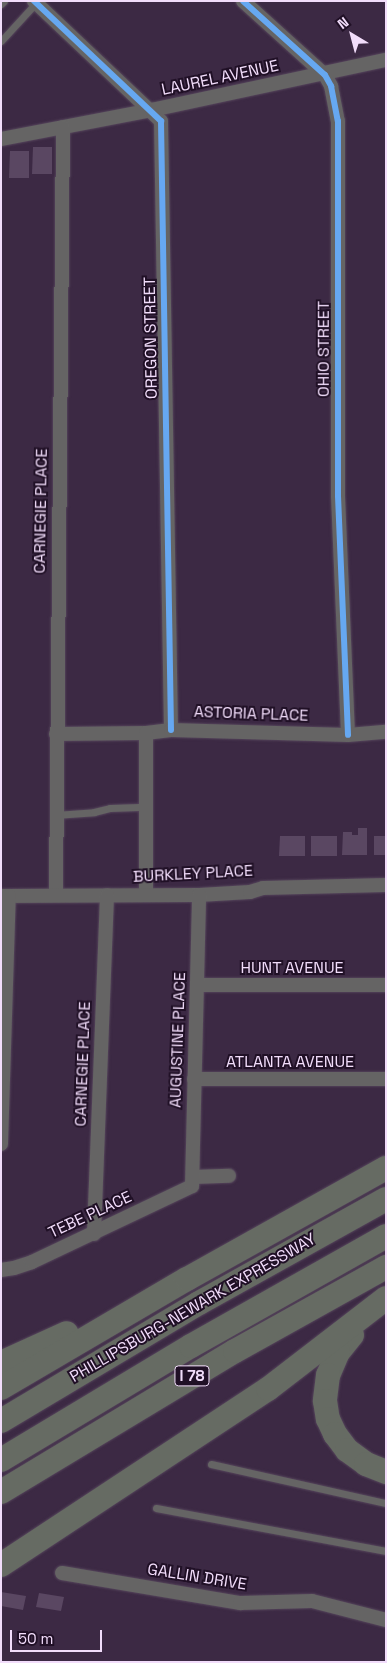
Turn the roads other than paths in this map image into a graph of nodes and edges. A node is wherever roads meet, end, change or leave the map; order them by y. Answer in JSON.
{"nodes":[{"id":1,"x":243,"y":1,"type":"edge"},
{"id":2,"x":35,"y":2,"type":"edge"},
{"id":3,"x":1,"y":41,"type":"edge"},
{"id":4,"x":386,"y":60,"type":"edge"},
{"id":5,"x":325,"y":75,"type":"junction"},
{"id":6,"x":152,"y":110,"type":"junction"},
{"id":7,"x":63,"y":128,"type":"junction"},
{"id":8,"x":1,"y":139,"type":"edge"},
{"id":9,"x":171,"y":730,"type":"junction"},
{"id":10,"x":386,"y":732,"type":"edge"},
{"id":11,"x":146,"y":733,"type":"junction"},
{"id":12,"x":56,"y":734,"type":"junction"},
{"id":13,"x":348,"y":734,"type":"junction"},
{"id":14,"x":147,"y":807,"type":"junction"},
{"id":15,"x":55,"y":815,"type":"junction"},
{"id":16,"x":386,"y":885,"type":"edge"},
{"id":17,"x":56,"y":895,"type":"junction"},
{"id":18,"x":107,"y":895,"type":"junction"},
{"id":19,"x":146,"y":895,"type":"junction"},
{"id":20,"x":199,"y":895,"type":"junction"},
{"id":21,"x":5,"y":896,"type":"edge"},
{"id":22,"x":198,"y":985,"type":"junction"},
{"id":23,"x":386,"y":985,"type":"edge"},
{"id":24,"x":194,"y":1079,"type":"junction"},
{"id":25,"x":386,"y":1079,"type":"edge"},
{"id":26,"x":1,"y":1144,"type":"edge"},
{"id":27,"x":386,"y":1168,"type":"edge"},
{"id":28,"x":229,"y":1176,"type":"dead end"},
{"id":29,"x":193,"y":1182,"type":"junction"},
{"id":30,"x":386,"y":1199,"type":"edge"},
{"id":31,"x":94,"y":1234,"type":"junction"},
{"id":32,"x":386,"y":1236,"type":"edge"},
{"id":33,"x":386,"y":1267,"type":"edge"},
{"id":34,"x":1,"y":1270,"type":"edge"},
{"id":35,"x":187,"y":1279,"type":"junction"},
{"id":36,"x":383,"y":1300,"type":"edge"},
{"id":37,"x":1,"y":1363,"type":"edge"},
{"id":38,"x":1,"y":1388,"type":"edge"},
{"id":39,"x":1,"y":1420,"type":"edge"},
{"id":40,"x":1,"y":1460,"type":"edge"},
{"id":41,"x":211,"y":1464,"type":"dead end"},
{"id":42,"x":386,"y":1472,"type":"edge"},
{"id":43,"x":1,"y":1492,"type":"edge"},
{"id":44,"x":386,"y":1503,"type":"edge"},
{"id":45,"x":156,"y":1508,"type":"dead end"},
{"id":46,"x":386,"y":1551,"type":"edge"},
{"id":47,"x":1,"y":1565,"type":"edge"},
{"id":48,"x":62,"y":1572,"type":"dead end"},
{"id":49,"x":386,"y":1620,"type":"edge"}],
"edges":[{"from":1,"to":5,"type":"street","name":"OHIO STREET"},
{"from":2,"to":3,"type":"lane"},
{"from":2,"to":6,"type":"street","name":"OREGON STREET"},
{"from":4,"to":5,"type":"street","name":"LAUREL AVENUE"},
{"from":5,"to":6,"type":"street","name":"LAUREL AVENUE"},
{"from":5,"to":13,"type":"street","name":"OHIO STREET"},
{"from":6,"to":7,"type":"street","name":"LAUREL AVENUE"},
{"from":6,"to":9,"type":"street","name":"OREGON STREET"},
{"from":7,"to":8,"type":"street","name":"LAUREL AVENUE"},
{"from":7,"to":12,"type":"street","name":"CARNEGIE PLACE"},
{"from":9,"to":11,"type":"street","name":"ASTORIA PLACE"},
{"from":9,"to":13,"type":"street","name":"ASTORIA PLACE"},
{"from":10,"to":13,"type":"street","name":"ASTORIA PLACE"},
{"from":11,"to":12,"type":"street","name":"ASTORIA PLACE"},
{"from":11,"to":14,"type":"street"},
{"from":12,"to":15,"type":"street","name":"CARNEGIE PLACE"},
{"from":14,"to":15,"type":"lane"},
{"from":14,"to":19,"type":"street"},
{"from":15,"to":17,"type":"street","name":"CARNEGIE PLACE"},
{"from":16,"to":20,"type":"street","name":"BURKLEY PLACE"},
{"from":17,"to":18,"type":"street","name":"BURKLEY PLACE"},
{"from":17,"to":21,"type":"street","name":"BURKLEY PLACE"},
{"from":18,"to":19,"type":"street","name":"BURKLEY PLACE"},
{"from":18,"to":31,"type":"street","name":"CARNEGIE PLACE"},
{"from":19,"to":20,"type":"street","name":"BURKLEY PLACE"},
{"from":20,"to":22,"type":"street","name":"AUGUSTINE PLACE"},
{"from":21,"to":26,"type":"street"},
{"from":22,"to":23,"type":"street","name":"HUNT AVENUE"},
{"from":22,"to":24,"type":"street","name":"AUGUSTINE PLACE"},
{"from":24,"to":25,"type":"street","name":"ATLANTA AVENUE"},
{"from":24,"to":29,"type":"street","name":"AUGUSTINE PLACE"},
{"from":27,"to":35,"type":"highway","name":"PHILLIPSBURG-NEWARK EXPRESSWAY"},
{"from":28,"to":29,"type":"street"},
{"from":29,"to":31,"type":"street","name":"TEBE PLACE"},
{"from":30,"to":39,"type":"highway","name":"PHILLIPSBURG-NEWARK EXPRESSWAY"},
{"from":31,"to":34,"type":"street","name":"TEBE PLACE"},
{"from":32,"to":40,"type":"highway","name":"PHILLIPSBURG-NEWARK EXPRESSWAY","number":"I 78"},
{"from":33,"to":43,"type":"highway","number":"I 78"},
{"from":35,"to":37,"type":"highway"},
{"from":35,"to":38,"type":"highway","name":"PHILLIPSBURG-NEWARK EXPRESSWAY"},
{"from":36,"to":42,"type":"highway"},
{"from":36,"to":47,"type":"highway"},
{"from":41,"to":44,"type":"lane"},
{"from":45,"to":46,"type":"lane"},
{"from":48,"to":49,"type":"street","name":"GALLIN DRIVE"}]}
